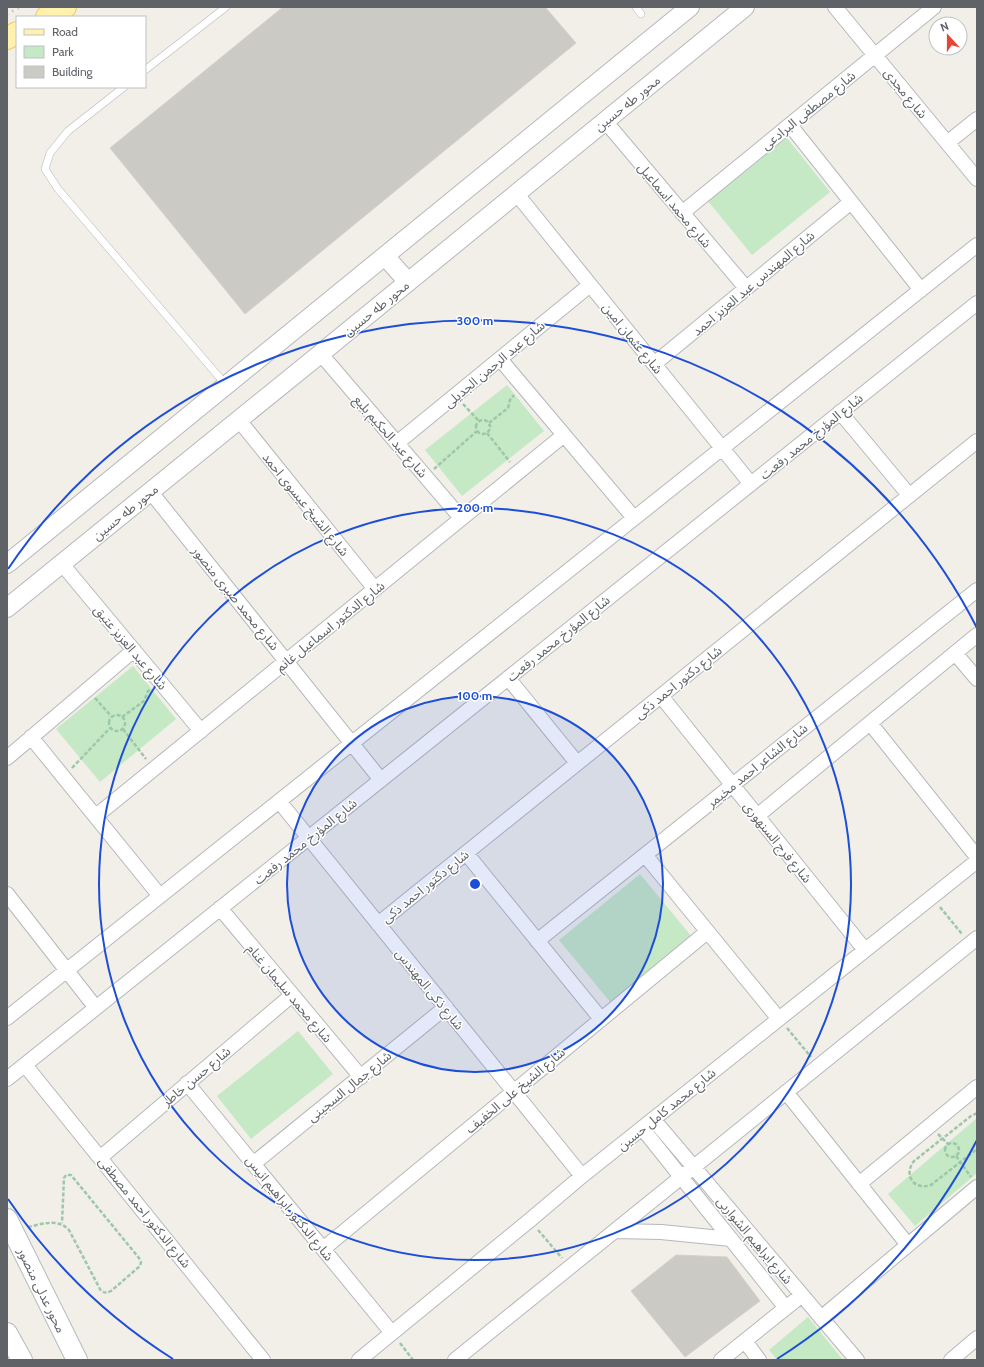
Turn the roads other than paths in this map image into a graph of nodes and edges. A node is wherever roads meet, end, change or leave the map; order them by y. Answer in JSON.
{"nodes":[{"id":1,"x":65,"y":7,"type":"edge"},
{"id":2,"x":226,"y":7,"type":"edge"},
{"id":3,"x":636,"y":7,"type":"edge"},
{"id":4,"x":690,"y":7,"type":"edge"},
{"id":5,"x":745,"y":7,"type":"edge"},
{"id":6,"x":835,"y":7,"type":"edge"},
{"id":7,"x":934,"y":7,"type":"edge"},
{"id":8,"x":641,"y":14,"type":"dead end"},
{"id":9,"x":49,"y":16,"type":"edge"},
{"id":10,"x":16,"y":34,"type":"edge"},
{"id":11,"x":7,"y":38,"type":"edge"},
{"id":12,"x":875,"y":55,"type":"junction"},
{"id":13,"x":146,"y":69,"type":"edge"},
{"id":14,"x":123,"y":88,"type":"edge"},
{"id":15,"x":977,"y":119,"type":"edge"},
{"id":16,"x":604,"y":121,"type":"junction"},
{"id":17,"x":790,"y":125,"type":"junction"},
{"id":18,"x":947,"y":143,"type":"junction"},
{"id":19,"x":977,"y":179,"type":"edge"},
{"id":20,"x":516,"y":193,"type":"junction"},
{"id":21,"x":851,"y":202,"type":"junction"},
{"id":22,"x":682,"y":213,"type":"junction"},
{"id":23,"x":977,"y":245,"type":"edge"},
{"id":24,"x":385,"y":256,"type":"junction"},
{"id":25,"x":408,"y":282,"type":"junction"},
{"id":26,"x":590,"y":285,"type":"junction"},
{"id":27,"x":746,"y":288,"type":"junction"},
{"id":28,"x":921,"y":290,"type":"junction"},
{"id":29,"x":977,"y":303,"type":"edge"},
{"id":30,"x":320,"y":353,"type":"junction"},
{"id":31,"x":500,"y":359,"type":"junction"},
{"id":32,"x":654,"y":364,"type":"junction"},
{"id":33,"x":226,"y":385,"type":"junction"},
{"id":34,"x":840,"y":412,"type":"junction"},
{"id":35,"x":238,"y":419,"type":"junction"},
{"id":36,"x":564,"y":435,"type":"junction"},
{"id":37,"x":977,"y":441,"type":"edge"},
{"id":38,"x":397,"y":443,"type":"junction"},
{"id":39,"x":722,"y":448,"type":"junction"},
{"id":40,"x":751,"y":484,"type":"junction"},
{"id":41,"x":150,"y":491,"type":"junction"},
{"id":42,"x":909,"y":495,"type":"junction"},
{"id":43,"x":461,"y":518,"type":"junction"},
{"id":44,"x":634,"y":518,"type":"junction"},
{"id":45,"x":7,"y":564,"type":"edge"},
{"id":46,"x":62,"y":564,"type":"junction"},
{"id":47,"x":375,"y":589,"type":"junction"},
{"id":48,"x":977,"y":590,"type":"edge"},
{"id":49,"x":7,"y":608,"type":"edge"},
{"id":50,"x":977,"y":635,"type":"edge"},
{"id":51,"x":134,"y":650,"type":"junction"},
{"id":52,"x":955,"y":653,"type":"junction"},
{"id":53,"x":286,"y":661,"type":"junction"},
{"id":54,"x":508,"y":678,"type":"junction"},
{"id":55,"x":977,"y":679,"type":"edge"},
{"id":56,"x":660,"y":696,"type":"junction"},
{"id":57,"x":870,"y":723,"type":"junction"},
{"id":58,"x":201,"y":731,"type":"junction"},
{"id":59,"x":31,"y":737,"type":"junction"},
{"id":60,"x":352,"y":743,"type":"junction"},
{"id":61,"x":7,"y":758,"type":"edge"},
{"id":62,"x":577,"y":763,"type":"junction"},
{"id":63,"x":381,"y":780,"type":"junction"},
{"id":64,"x":732,"y":785,"type":"junction"},
{"id":65,"x":279,"y":801,"type":"junction"},
{"id":66,"x":96,"y":816,"type":"junction"},
{"id":67,"x":757,"y":816,"type":"junction"},
{"id":68,"x":308,"y":838,"type":"junction"},
{"id":69,"x":466,"y":853,"type":"junction"},
{"id":70,"x":645,"y":855,"type":"junction"},
{"id":71,"x":977,"y":857,"type":"edge"},
{"id":72,"x":977,"y":861,"type":"edge"},
{"id":73,"x":7,"y":894,"type":"edge"},
{"id":74,"x":160,"y":896,"type":"junction"},
{"id":75,"x":220,"y":908,"type":"junction"},
{"id":76,"x":378,"y":924,"type":"junction"},
{"id":77,"x":707,"y":932,"type":"junction"},
{"id":78,"x":537,"y":941,"type":"junction"},
{"id":79,"x":974,"y":941,"type":"edge"},
{"id":80,"x":865,"y":950,"type":"junction"},
{"id":81,"x":67,"y":970,"type":"junction"},
{"id":82,"x":292,"y":995,"type":"junction"},
{"id":83,"x":446,"y":1007,"type":"junction"},
{"id":84,"x":96,"y":1008,"type":"junction"},
{"id":85,"x":7,"y":1018,"type":"edge"},
{"id":86,"x":601,"y":1019,"type":"junction"},
{"id":87,"x":779,"y":1019,"type":"junction"},
{"id":88,"x":26,"y":1065,"type":"junction"},
{"id":89,"x":360,"y":1077,"type":"junction"},
{"id":90,"x":7,"y":1079,"type":"edge"},
{"id":91,"x":187,"y":1083,"type":"junction"},
{"id":92,"x":977,"y":1087,"type":"edge"},
{"id":93,"x":514,"y":1092,"type":"junction"},
{"id":94,"x":786,"y":1092,"type":"junction"},
{"id":95,"x":653,"y":1119,"type":"junction"},
{"id":96,"x":642,"y":1128,"type":"junction"},
{"id":97,"x":101,"y":1157,"type":"junction"},
{"id":98,"x":253,"y":1164,"type":"junction"},
{"id":99,"x":693,"y":1167,"type":"junction"},
{"id":100,"x":582,"y":1176,"type":"junction"},
{"id":101,"x":681,"y":1177,"type":"junction"},
{"id":102,"x":975,"y":1183,"type":"edge"},
{"id":103,"x":859,"y":1184,"type":"junction"},
{"id":104,"x":10,"y":1224,"type":"edge"},
{"id":105,"x":615,"y":1231,"type":"junction"},
{"id":106,"x":731,"y":1240,"type":"junction"},
{"id":107,"x":908,"y":1245,"type":"junction"},
{"id":108,"x":323,"y":1249,"type":"junction"},
{"id":109,"x":802,"y":1295,"type":"junction"},
{"id":110,"x":786,"y":1308,"type":"junction"},
{"id":111,"x":821,"y":1318,"type":"junction"},
{"id":112,"x":392,"y":1332,"type":"junction"},
{"id":113,"x":7,"y":1333,"type":"edge"},
{"id":114,"x":977,"y":1338,"type":"edge"},
{"id":115,"x":745,"y":1341,"type":"junction"},
{"id":116,"x":22,"y":1360,"type":"edge"},
{"id":117,"x":77,"y":1360,"type":"edge"},
{"id":118,"x":263,"y":1360,"type":"edge"},
{"id":119,"x":359,"y":1360,"type":"edge"},
{"id":120,"x":454,"y":1360,"type":"edge"},
{"id":121,"x":722,"y":1360,"type":"edge"},
{"id":122,"x":759,"y":1360,"type":"edge"},
{"id":123,"x":857,"y":1360,"type":"edge"},
{"id":124,"x":951,"y":1360,"type":"edge"}],
"edges":[{"from":1,"to":9,"type":"main road"},
{"from":2,"to":13,"type":"lane"},
{"from":3,"to":8,"type":"lane"},
{"from":4,"to":24,"type":"street"},
{"from":5,"to":16,"type":"street","name":"محور طه حسين"},
{"from":6,"to":12,"type":"street","name":"شارع مجدى"},
{"from":7,"to":12,"type":"street","name":"شارع مصطفى البرادعى"},
{"from":10,"to":11,"type":"main road"},
{"from":12,"to":17,"type":"street","name":"شارع مصطفى البرادعى"},
{"from":12,"to":18,"type":"street","name":"شارع مجدى"},
{"from":14,"to":33,"type":"lane"},
{"from":15,"to":18,"type":"street"},
{"from":16,"to":20,"type":"street","name":"محور طه حسين"},
{"from":16,"to":22,"type":"street","name":"شارع محمد اسماعيل"},
{"from":17,"to":21,"type":"street"},
{"from":17,"to":22,"type":"street","name":"شارع مصطفى البرادعى"},
{"from":18,"to":19,"type":"street","name":"شارع مجدى"},
{"from":20,"to":25,"type":"street","name":"محور طه حسين"},
{"from":20,"to":26,"type":"street","name":"شارع عثمان امين"},
{"from":21,"to":27,"type":"street","name":"شارع المهندس عبد العزيز احمد"},
{"from":21,"to":28,"type":"street"},
{"from":22,"to":27,"type":"street","name":"شارع محمد اسماعيل"},
{"from":23,"to":28,"type":"street"},
{"from":24,"to":25,"type":"street"},
{"from":24,"to":33,"type":"street"},
{"from":25,"to":30,"type":"street","name":"محور طه حسين"},
{"from":26,"to":31,"type":"street","name":"شارع عبد الرحمن الجديلى"},
{"from":26,"to":32,"type":"street","name":"شارع عثمان امين"},
{"from":27,"to":32,"type":"street","name":"شارع المهندس عبد العزيز احمد"},
{"from":28,"to":39,"type":"street"},
{"from":29,"to":34,"type":"street","name":"شارع المؤرخ محمد رفعت"},
{"from":30,"to":35,"type":"street","name":"محور طه حسين"},
{"from":30,"to":38,"type":"street","name":"شارع عبد الحكيم بلبع"},
{"from":31,"to":36,"type":"street"},
{"from":31,"to":38,"type":"street","name":"شارع عبد الرحمن الجديلى"},
{"from":32,"to":39,"type":"street","name":"شارع عثمان امين"},
{"from":33,"to":45,"type":"street"},
{"from":34,"to":40,"type":"street","name":"شارع المؤرخ محمد رفعت"},
{"from":34,"to":42,"type":"street"},
{"from":35,"to":41,"type":"street","name":"محور طه حسين"},
{"from":35,"to":47,"type":"street","name":"شارع الشيخ عيسوى احمد"},
{"from":36,"to":43,"type":"street","name":"شارع الدكتور اسماعيل غانم"},
{"from":36,"to":44,"type":"street"},
{"from":37,"to":42,"type":"street","name":"شارع دكتور احمد ذكى"},
{"from":38,"to":43,"type":"street","name":"شارع عبد الحكيم بلبع"},
{"from":39,"to":40,"type":"street","name":"شارع عثمان امين"},
{"from":39,"to":44,"type":"street"},
{"from":40,"to":54,"type":"street","name":"شارع المؤرخ محمد رفعت"},
{"from":41,"to":46,"type":"street","name":"محور طه حسين"},
{"from":41,"to":53,"type":"street","name":"شارع محمد صبرى منصور"},
{"from":42,"to":56,"type":"street","name":"شارع دكتور احمد ذكى"},
{"from":43,"to":47,"type":"street","name":"شارع الدكتور اسماعيل غانم"},
{"from":44,"to":60,"type":"street"},
{"from":46,"to":49,"type":"street","name":"محور طه حسين"},
{"from":46,"to":51,"type":"street","name":"شارع عبد العزيز عتيق"},
{"from":47,"to":53,"type":"street","name":"شارع الدكتور اسماعيل غانم"},
{"from":48,"to":64,"type":"street","name":"شارع الشاعر احمد مخيمر"},
{"from":50,"to":52,"type":"street"},
{"from":51,"to":58,"type":"street","name":"شارع عبد العزيز عتيق"},
{"from":51,"to":59,"type":"street"},
{"from":52,"to":55,"type":"street"},
{"from":52,"to":57,"type":"street"},
{"from":53,"to":58,"type":"street","name":"شارع الدكتور اسماعيل غانم"},
{"from":53,"to":60,"type":"street","name":"شارع محمد صبرى منصور"},
{"from":54,"to":62,"type":"street"},
{"from":54,"to":63,"type":"street","name":"شارع المؤرخ محمد رفعت"},
{"from":56,"to":62,"type":"street","name":"شارع دكتور احمد ذكى"},
{"from":56,"to":64,"type":"street","name":"شارع فرج السنهورى"},
{"from":57,"to":67,"type":"street"},
{"from":57,"to":71,"type":"street"},
{"from":58,"to":66,"type":"street","name":"شارع الدكتور اسماعيل غانم"},
{"from":59,"to":61,"type":"street"},
{"from":59,"to":66,"type":"street"},
{"from":60,"to":63,"type":"street","name":"شارع محمد صبرى منصور"},
{"from":60,"to":65,"type":"street"},
{"from":62,"to":69,"type":"street","name":"شارع دكتور احمد ذكى"},
{"from":63,"to":68,"type":"street","name":"شارع المؤرخ محمد رفعت"},
{"from":64,"to":67,"type":"street","name":"شارع فرج السنهورى"},
{"from":64,"to":70,"type":"street","name":"شارع الشاعر احمد مخيمر"},
{"from":65,"to":68,"type":"street","name":"شارع ذكى المهندس"},
{"from":65,"to":74,"type":"street"},
{"from":66,"to":74,"type":"street"},
{"from":67,"to":80,"type":"street","name":"شارع فرج السنهورى"},
{"from":68,"to":75,"type":"street","name":"شارع المؤرخ محمد رفعت"},
{"from":68,"to":76,"type":"street","name":"شارع ذكى المهندس"},
{"from":69,"to":76,"type":"street","name":"شارع دكتور احمد ذكى"},
{"from":69,"to":78,"type":"street"},
{"from":70,"to":77,"type":"street"},
{"from":70,"to":78,"type":"street","name":"شارع الشاعر احمد مخيمر"},
{"from":72,"to":80,"type":"street","name":"شارع محمد كامل حسين"},
{"from":73,"to":81,"type":"street"},
{"from":74,"to":81,"type":"street"},
{"from":75,"to":82,"type":"street","name":"شارع محمد سليمان غنام"},
{"from":75,"to":84,"type":"street","name":"شارع المؤرخ محمد رفعت"},
{"from":76,"to":83,"type":"street","name":"شارع ذكى المهندس"},
{"from":77,"to":86,"type":"street","name":"شارع الشيخ على الخفيف"},
{"from":77,"to":87,"type":"street"},
{"from":78,"to":86,"type":"street"},
{"from":79,"to":94,"type":"street"},
{"from":80,"to":87,"type":"street","name":"شارع محمد كامل حسين"},
{"from":81,"to":84,"type":"street"},
{"from":81,"to":85,"type":"street"},
{"from":82,"to":89,"type":"street","name":"شارع محمد سليمان غنام"},
{"from":82,"to":91,"type":"street","name":"شارع حسن خاطر"},
{"from":83,"to":89,"type":"street","name":"شارع جمال السجينى"},
{"from":83,"to":93,"type":"street","name":"شارع ذكى المهندس"},
{"from":84,"to":88,"type":"street","name":"شارع المؤرخ محمد رفعت"},
{"from":86,"to":93,"type":"street","name":"شارع الشيخ على الخفيف"},
{"from":87,"to":95,"type":"street","name":"شارع محمد كامل حسين"},
{"from":88,"to":90,"type":"street","name":"شارع المؤرخ محمد رفعت"},
{"from":88,"to":97,"type":"street","name":"شارع الدكتور احمد مصطفى"},
{"from":89,"to":98,"type":"street","name":"شارع جمال السجينى"},
{"from":91,"to":97,"type":"street","name":"شارع حسن خاطر"},
{"from":91,"to":98,"type":"street","name":"شارع الدكتور ابراهيم انيس"},
{"from":92,"to":103,"type":"street"},
{"from":93,"to":100,"type":"street","name":"شارع ذكى المهندس"},
{"from":93,"to":108,"type":"street","name":"شارع الشيخ على الخفيف"},
{"from":94,"to":99,"type":"street"},
{"from":94,"to":103,"type":"street"},
{"from":95,"to":96,"type":"street","name":"شارع محمد كامل حسين"},
{"from":95,"to":99,"type":"street","name":"شارع ابراهيم الشواربى"},
{"from":96,"to":100,"type":"street","name":"شارع محمد كامل حسين"},
{"from":96,"to":101,"type":"street","name":"شارع ابراهيم الشواربى"},
{"from":97,"to":118,"type":"street","name":"شارع الدكتور احمد مصطفى"},
{"from":98,"to":108,"type":"street","name":"شارع الدكتور ابراهيم انيس"},
{"from":99,"to":101,"type":"street"},
{"from":99,"to":109,"type":"street","name":"شارع ابراهيم الشواربى"},
{"from":100,"to":112,"type":"street","name":"شارع محمد كامل حسين"},
{"from":101,"to":105,"type":"street"},
{"from":101,"to":106,"type":"street","name":"شارع ابراهيم الشواربى"},
{"from":102,"to":107,"type":"street"},
{"from":103,"to":107,"type":"street"},
{"from":104,"to":117,"type":"main road","name":"محور عدلى منصور"},
{"from":105,"to":106,"type":"street"},
{"from":105,"to":120,"type":"street"},
{"from":106,"to":110,"type":"street","name":"شارع ابراهيم الشواربى"},
{"from":107,"to":111,"type":"street"},
{"from":108,"to":112,"type":"street","name":"شارع الدكتور ابراهيم انيس"},
{"from":109,"to":110,"type":"street"},
{"from":109,"to":111,"type":"street","name":"شارع ابراهيم الشواربى"},
{"from":110,"to":115,"type":"street"},
{"from":111,"to":123,"type":"street","name":"شارع ابراهيم الشواربى"},
{"from":112,"to":119,"type":"street","name":"شارع محمد كامل حسين"},
{"from":113,"to":116,"type":"main road"},
{"from":114,"to":124,"type":"street"},
{"from":115,"to":121,"type":"street"},
{"from":115,"to":122,"type":"street"}]}
